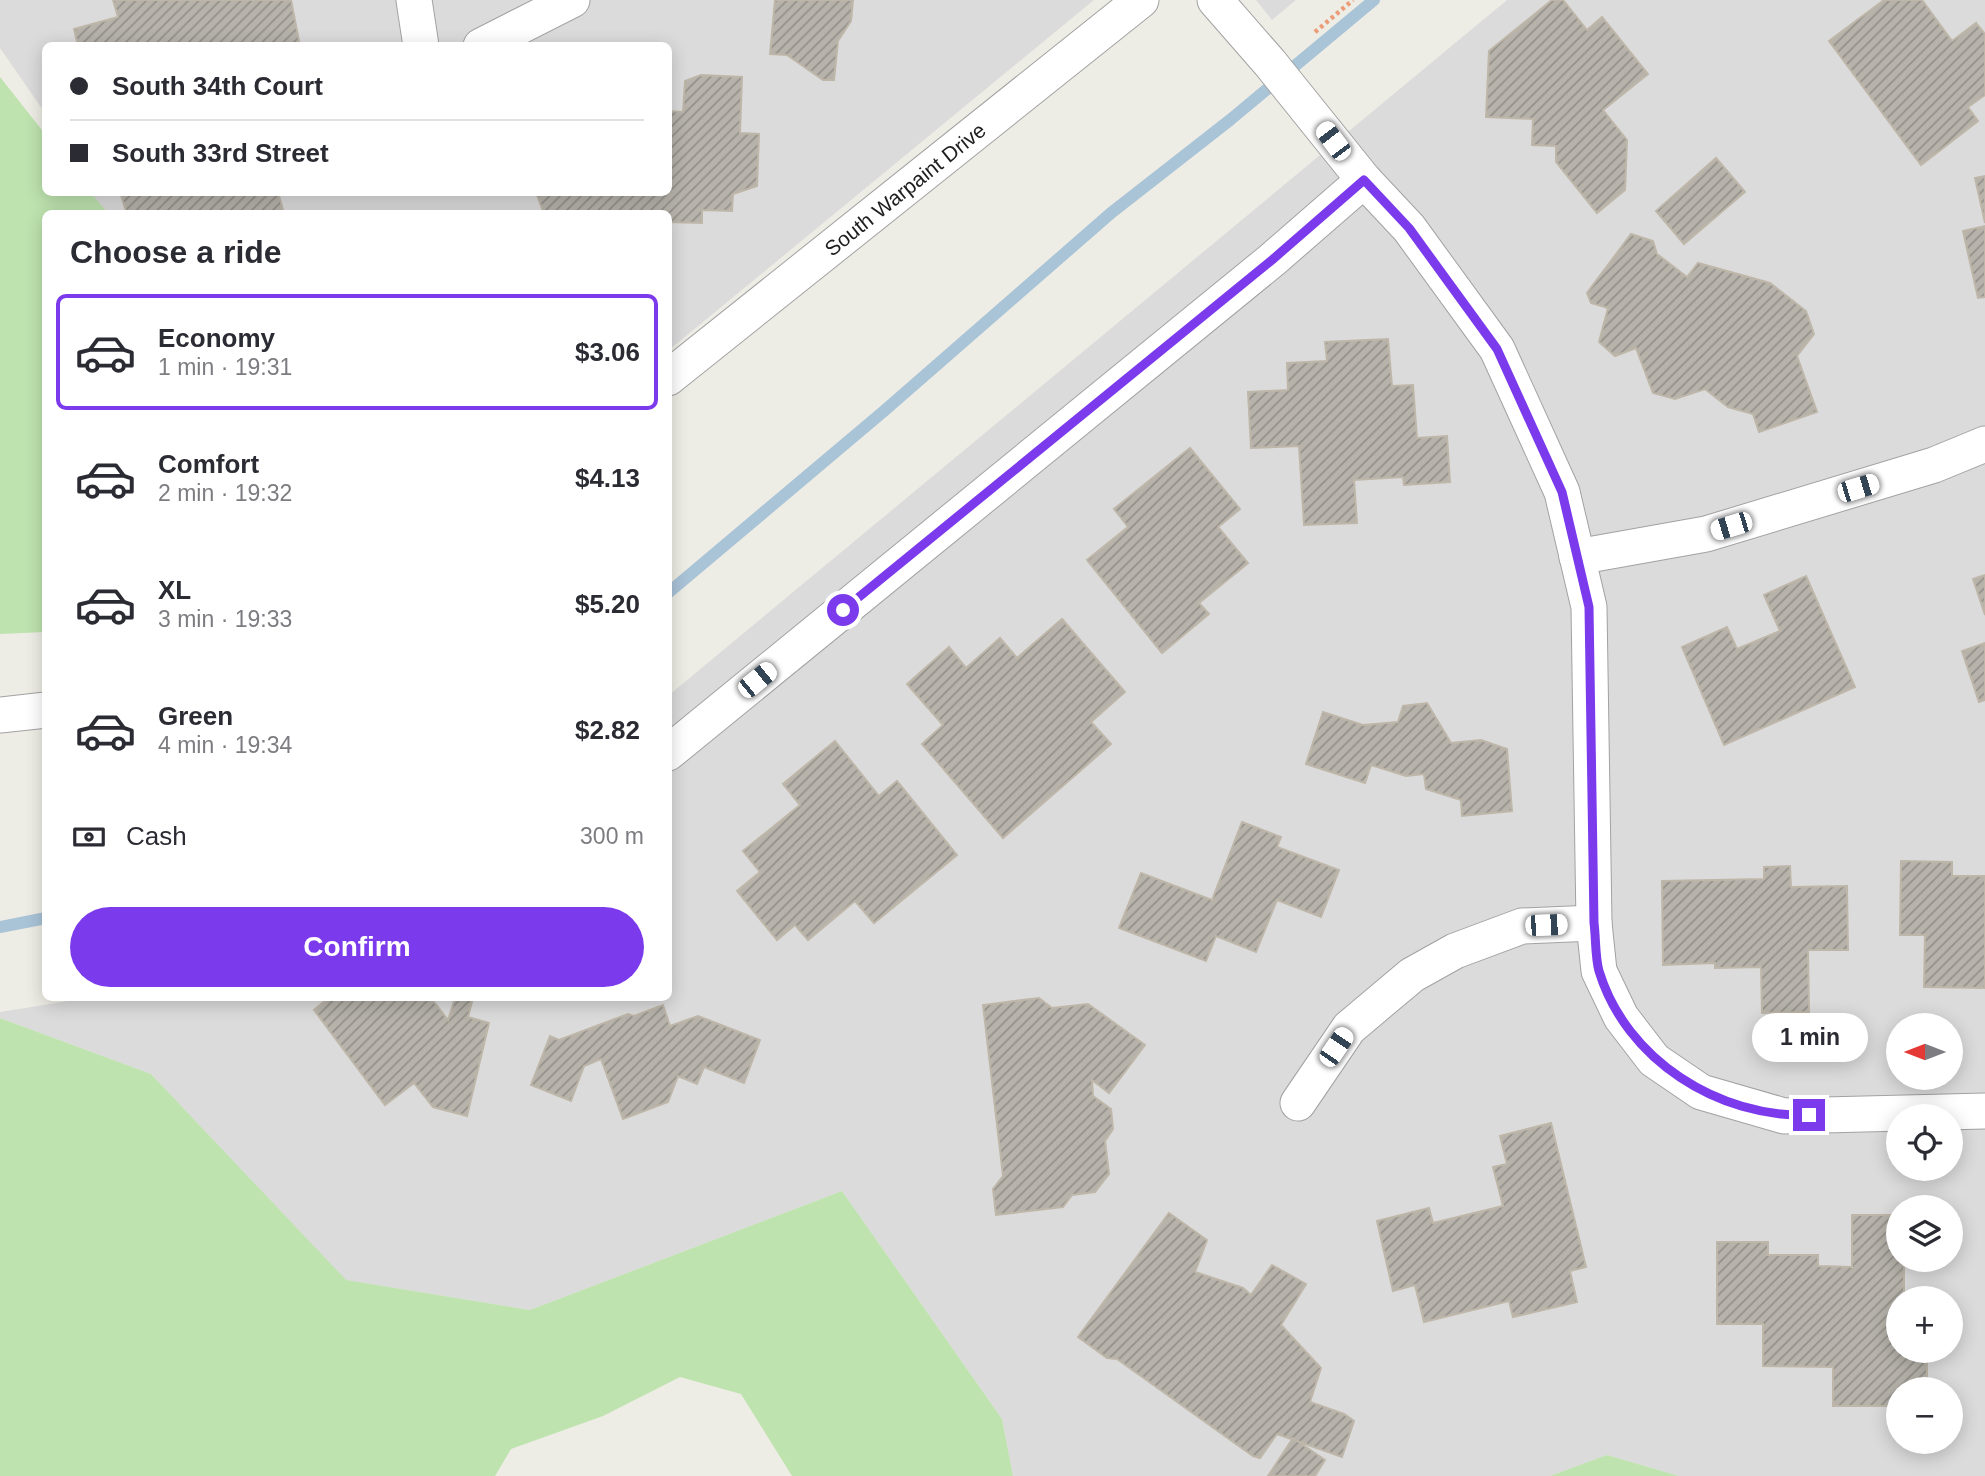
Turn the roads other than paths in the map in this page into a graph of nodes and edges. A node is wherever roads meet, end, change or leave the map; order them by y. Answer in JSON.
{"nodes":[{"id":1,"x":414,"y":0,"type":"edge"},
{"id":2,"x":572,"y":0,"type":"edge"},
{"id":3,"x":1141,"y":0,"type":"edge"},
{"id":4,"x":1227,"y":12,"type":"edge"},
{"id":5,"x":420,"y":42,"type":"edge"},
{"id":6,"x":489,"y":42,"type":"edge"},
{"id":7,"x":1364,"y":180,"type":"junction"},
{"id":8,"x":672,"y":375,"type":"edge"},
{"id":9,"x":1985,"y":444,"type":"edge"},
{"id":10,"x":1577,"y":557,"type":"junction"},
{"id":11,"x":42,"y":710,"type":"edge"},
{"id":12,"x":0,"y":715,"type":"edge"},
{"id":13,"x":672,"y":750,"type":"edge"},
{"id":14,"x":1594,"y":923,"type":"junction"},
{"id":15,"x":1298,"y":1103,"type":"dead end"},
{"id":16,"x":1985,"y":1111,"type":"edge"}],
"edges":[{"from":1,"to":5,"type":"street"},
{"from":2,"to":6,"type":"street"},
{"from":3,"to":8,"type":"street","name":"South Warpaint Drive"},
{"from":4,"to":7,"type":"street"},
{"from":7,"to":10,"type":"street"},
{"from":7,"to":13,"type":"street"},
{"from":9,"to":10,"type":"street"},
{"from":10,"to":14,"type":"street"},
{"from":11,"to":12,"type":"street"},
{"from":14,"to":15,"type":"street"},
{"from":14,"to":16,"type":"street"}]}
